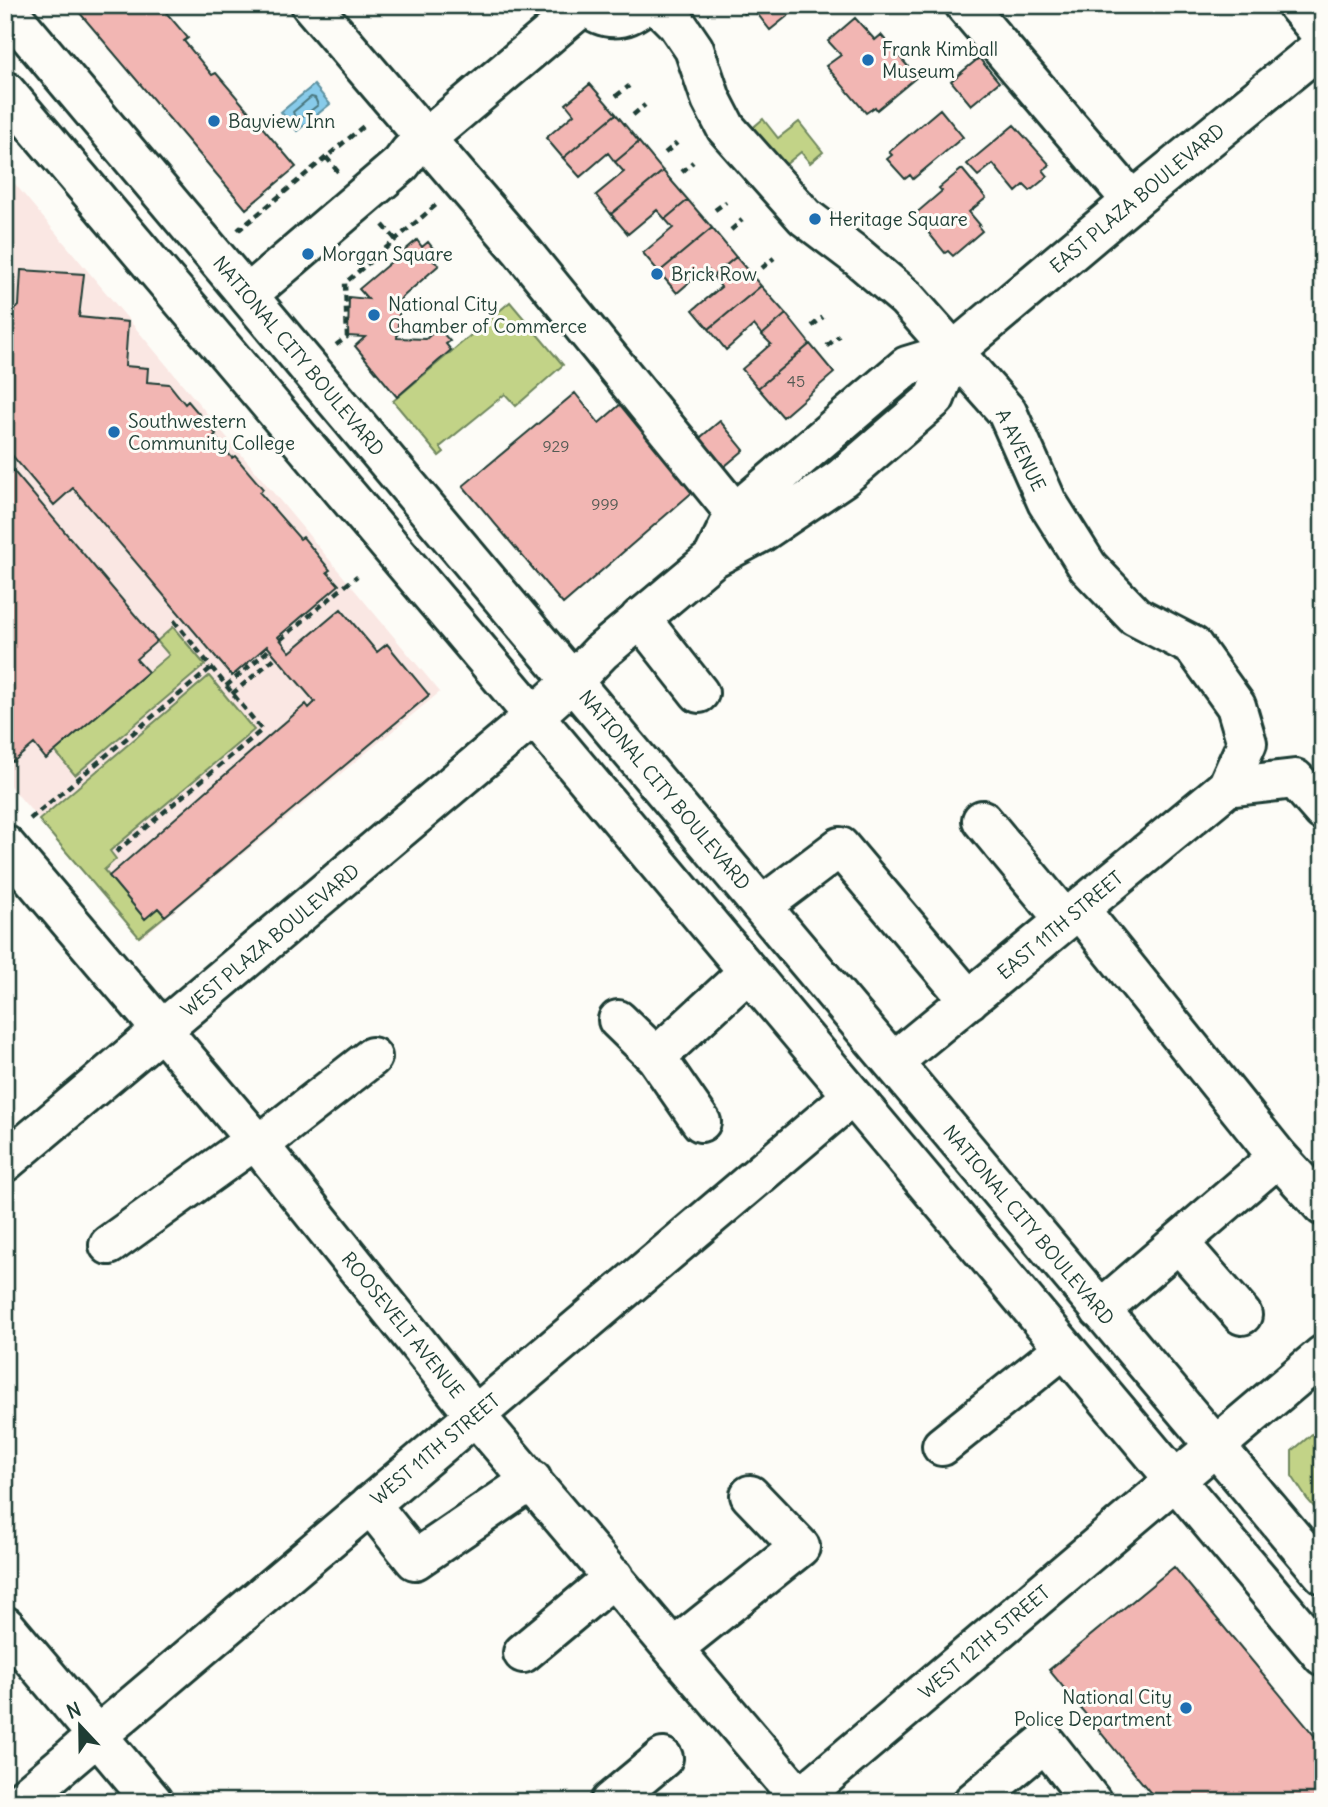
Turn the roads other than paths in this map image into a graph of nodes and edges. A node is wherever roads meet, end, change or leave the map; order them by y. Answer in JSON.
{"nodes":[{"id":1,"x":311,"y":5,"type":"edge"},
{"id":2,"x":584,"y":5,"type":"edge"},
{"id":3,"x":643,"y":5,"type":"edge"},
{"id":4,"x":658,"y":5,"type":"edge"},
{"id":5,"x":965,"y":5,"type":"edge"},
{"id":6,"x":1297,"y":5,"type":"edge"},
{"id":7,"x":5,"y":7,"type":"edge"},
{"id":8,"x":1323,"y":36,"type":"edge"},
{"id":9,"x":1323,"y":46,"type":"edge"},
{"id":10,"x":5,"y":91,"type":"edge"},
{"id":11,"x":426,"y":140,"type":"junction"},
{"id":12,"x":1132,"y":201,"type":"junction"},
{"id":13,"x":256,"y":288,"type":"dead end"},
{"id":14,"x":953,"y":352,"type":"junction"},
{"id":15,"x":735,"y":513,"type":"junction"},
{"id":16,"x":713,"y":558,"type":"junction"},
{"id":17,"x":640,"y":618,"type":"junction"},
{"id":18,"x":573,"y":681,"type":"junction"},
{"id":19,"x":699,"y":693,"type":"dead end"},
{"id":20,"x":534,"y":716,"type":"junction"},
{"id":21,"x":1227,"y":787,"type":"junction"},
{"id":22,"x":1323,"y":811,"type":"edge"},
{"id":23,"x":982,"y":820,"type":"dead end"},
{"id":24,"x":18,"y":832,"type":"edge"},
{"id":25,"x":762,"y":906,"type":"junction"},
{"id":26,"x":1072,"y":915,"type":"junction"},
{"id":27,"x":748,"y":972,"type":"junction"},
{"id":28,"x":969,"y":1000,"type":"junction"},
{"id":29,"x":618,"y":1020,"type":"dead end"},
{"id":30,"x":163,"y":1031,"type":"junction"},
{"id":31,"x":372,"y":1056,"type":"dead end"},
{"id":32,"x":656,"y":1056,"type":"junction"},
{"id":33,"x":893,"y":1062,"type":"junction"},
{"id":34,"x":852,"y":1096,"type":"junction"},
{"id":35,"x":701,"y":1122,"type":"dead end"},
{"id":36,"x":257,"y":1143,"type":"junction"},
{"id":37,"x":1278,"y":1157,"type":"junction"},
{"id":38,"x":5,"y":1162,"type":"edge"},
{"id":39,"x":1323,"y":1206,"type":"edge"},
{"id":40,"x":1179,"y":1242,"type":"junction"},
{"id":41,"x":109,"y":1245,"type":"dead end"},
{"id":42,"x":1100,"y":1310,"type":"junction"},
{"id":43,"x":1242,"y":1315,"type":"dead end"},
{"id":44,"x":1059,"y":1344,"type":"junction"},
{"id":45,"x":1323,"y":1354,"type":"edge"},
{"id":46,"x":475,"y":1415,"type":"junction"},
{"id":47,"x":942,"y":1446,"type":"dead end"},
{"id":48,"x":1215,"y":1447,"type":"junction"},
{"id":49,"x":532,"y":1480,"type":"junction"},
{"id":50,"x":1174,"y":1481,"type":"junction"},
{"id":51,"x":750,"y":1494,"type":"dead end"},
{"id":52,"x":370,"y":1504,"type":"junction"},
{"id":53,"x":1323,"y":1574,"type":"edge"},
{"id":54,"x":614,"y":1577,"type":"junction"},
{"id":55,"x":5,"y":1626,"type":"edge"},
{"id":56,"x":674,"y":1648,"type":"junction"},
{"id":57,"x":523,"y":1653,"type":"dead end"},
{"id":58,"x":1323,"y":1656,"type":"edge"},
{"id":59,"x":96,"y":1734,"type":"junction"},
{"id":60,"x":663,"y":1758,"type":"dead end"},
{"id":61,"x":799,"y":1800,"type":"edge"},
{"id":62,"x":19,"y":1802,"type":"edge"},
{"id":63,"x":153,"y":1802,"type":"edge"},
{"id":64,"x":610,"y":1802,"type":"edge"},
{"id":65,"x":973,"y":1802,"type":"edge"},
{"id":66,"x":1092,"y":1802,"type":"edge"}],
"edges":[{"from":1,"to":11,"type":"main road"},
{"from":2,"to":3,"type":"main road"},
{"from":2,"to":11,"type":"main road"},
{"from":4,"to":14,"type":"main road","name":"A AVENUE"},
{"from":5,"to":12,"type":"main road"},
{"from":6,"to":8,"type":"main road"},
{"from":7,"to":18,"type":"main road","name":"NATIONAL CITY BOULEVARD"},
{"from":9,"to":12,"type":"main road","name":"EAST PLAZA BOULEVARD"},
{"from":10,"to":20,"type":"main road"},
{"from":11,"to":13,"type":"main road"},
{"from":11,"to":15,"type":"main road"},
{"from":12,"to":14,"type":"main road","name":"EAST PLAZA BOULEVARD"},
{"from":14,"to":15,"type":"main road","name":"EAST PLAZA BOULEVARD"},
{"from":14,"to":16,"type":"main road","name":"EAST PLAZA BOULEVARD"},
{"from":14,"to":21,"type":"main road","name":"A AVENUE"},
{"from":15,"to":16,"type":"main road","name":"EAST PLAZA BOULEVARD"},
{"from":16,"to":17,"type":"main road","name":"EAST PLAZA BOULEVARD"},
{"from":17,"to":18,"type":"main road","name":"EAST PLAZA BOULEVARD"},
{"from":17,"to":19,"type":"main road"},
{"from":18,"to":20,"type":"main road","name":"EAST PLAZA BOULEVARD"},
{"from":18,"to":25,"type":"main road","name":"NATIONAL CITY BOULEVARD"},
{"from":20,"to":27,"type":"main road"},
{"from":20,"to":30,"type":"main road","name":"WEST PLAZA BOULEVARD"},
{"from":21,"to":22,"type":"main road"},
{"from":21,"to":26,"type":"main road","name":"EAST 11TH STREET"},
{"from":23,"to":26,"type":"main road"},
{"from":24,"to":30,"type":"main road","name":"ROOSEVELT AVENUE"},
{"from":25,"to":28,"type":"main road"},
{"from":25,"to":33,"type":"main road","name":"NATIONAL CITY BOULEVARD"},
{"from":26,"to":28,"type":"main road","name":"EAST 11TH STREET"},
{"from":26,"to":37,"type":"main road"},
{"from":27,"to":32,"type":"main road"},
{"from":27,"to":34,"type":"main road"},
{"from":28,"to":33,"type":"main road","name":"EAST 11TH STREET"},
{"from":29,"to":32,"type":"main road"},
{"from":30,"to":36,"type":"main road","name":"ROOSEVELT AVENUE"},
{"from":30,"to":38,"type":"main road","name":"WEST PLAZA BOULEVARD"},
{"from":31,"to":36,"type":"main road"},
{"from":32,"to":35,"type":"main road"},
{"from":33,"to":42,"type":"main road","name":"NATIONAL CITY BOULEVARD"},
{"from":34,"to":44,"type":"main road"},
{"from":34,"to":46,"type":"main road","name":"WEST 11TH STREET"},
{"from":36,"to":41,"type":"main road"},
{"from":36,"to":46,"type":"main road","name":"ROOSEVELT AVENUE"},
{"from":37,"to":39,"type":"main road"},
{"from":37,"to":40,"type":"main road"},
{"from":40,"to":42,"type":"main road"},
{"from":40,"to":43,"type":"main road"},
{"from":42,"to":48,"type":"main road","name":"NATIONAL CITY BOULEVARD"},
{"from":44,"to":47,"type":"main road"},
{"from":44,"to":50,"type":"main road"},
{"from":45,"to":48,"type":"main road","name":"WEST 12TH STREET"},
{"from":46,"to":49,"type":"main road","name":"ROOSEVELT AVENUE"},
{"from":46,"to":52,"type":"main road","name":"WEST 11TH STREET"},
{"from":48,"to":50,"type":"main road","name":"WEST 12TH STREET"},
{"from":48,"to":53,"type":"main road","name":"NATIONAL CITY BOULEVARD"},
{"from":49,"to":52,"type":"main road"},
{"from":49,"to":54,"type":"main road","name":"ROOSEVELT AVENUE"},
{"from":50,"to":58,"type":"main road"},
{"from":50,"to":61,"type":"main road","name":"WEST 12TH STREET"},
{"from":51,"to":56,"type":"main road"},
{"from":52,"to":59,"type":"main road","name":"WEST 11TH STREET"},
{"from":54,"to":56,"type":"main road","name":"ROOSEVELT AVENUE"},
{"from":54,"to":57,"type":"main road"},
{"from":55,"to":59,"type":"main road"},
{"from":56,"to":61,"type":"main road","name":"ROOSEVELT AVENUE"},
{"from":59,"to":62,"type":"main road","name":"WEST 11TH STREET"},
{"from":59,"to":63,"type":"main road"},
{"from":60,"to":64,"type":"main road"},
{"from":65,"to":66,"type":"main road"}]}
